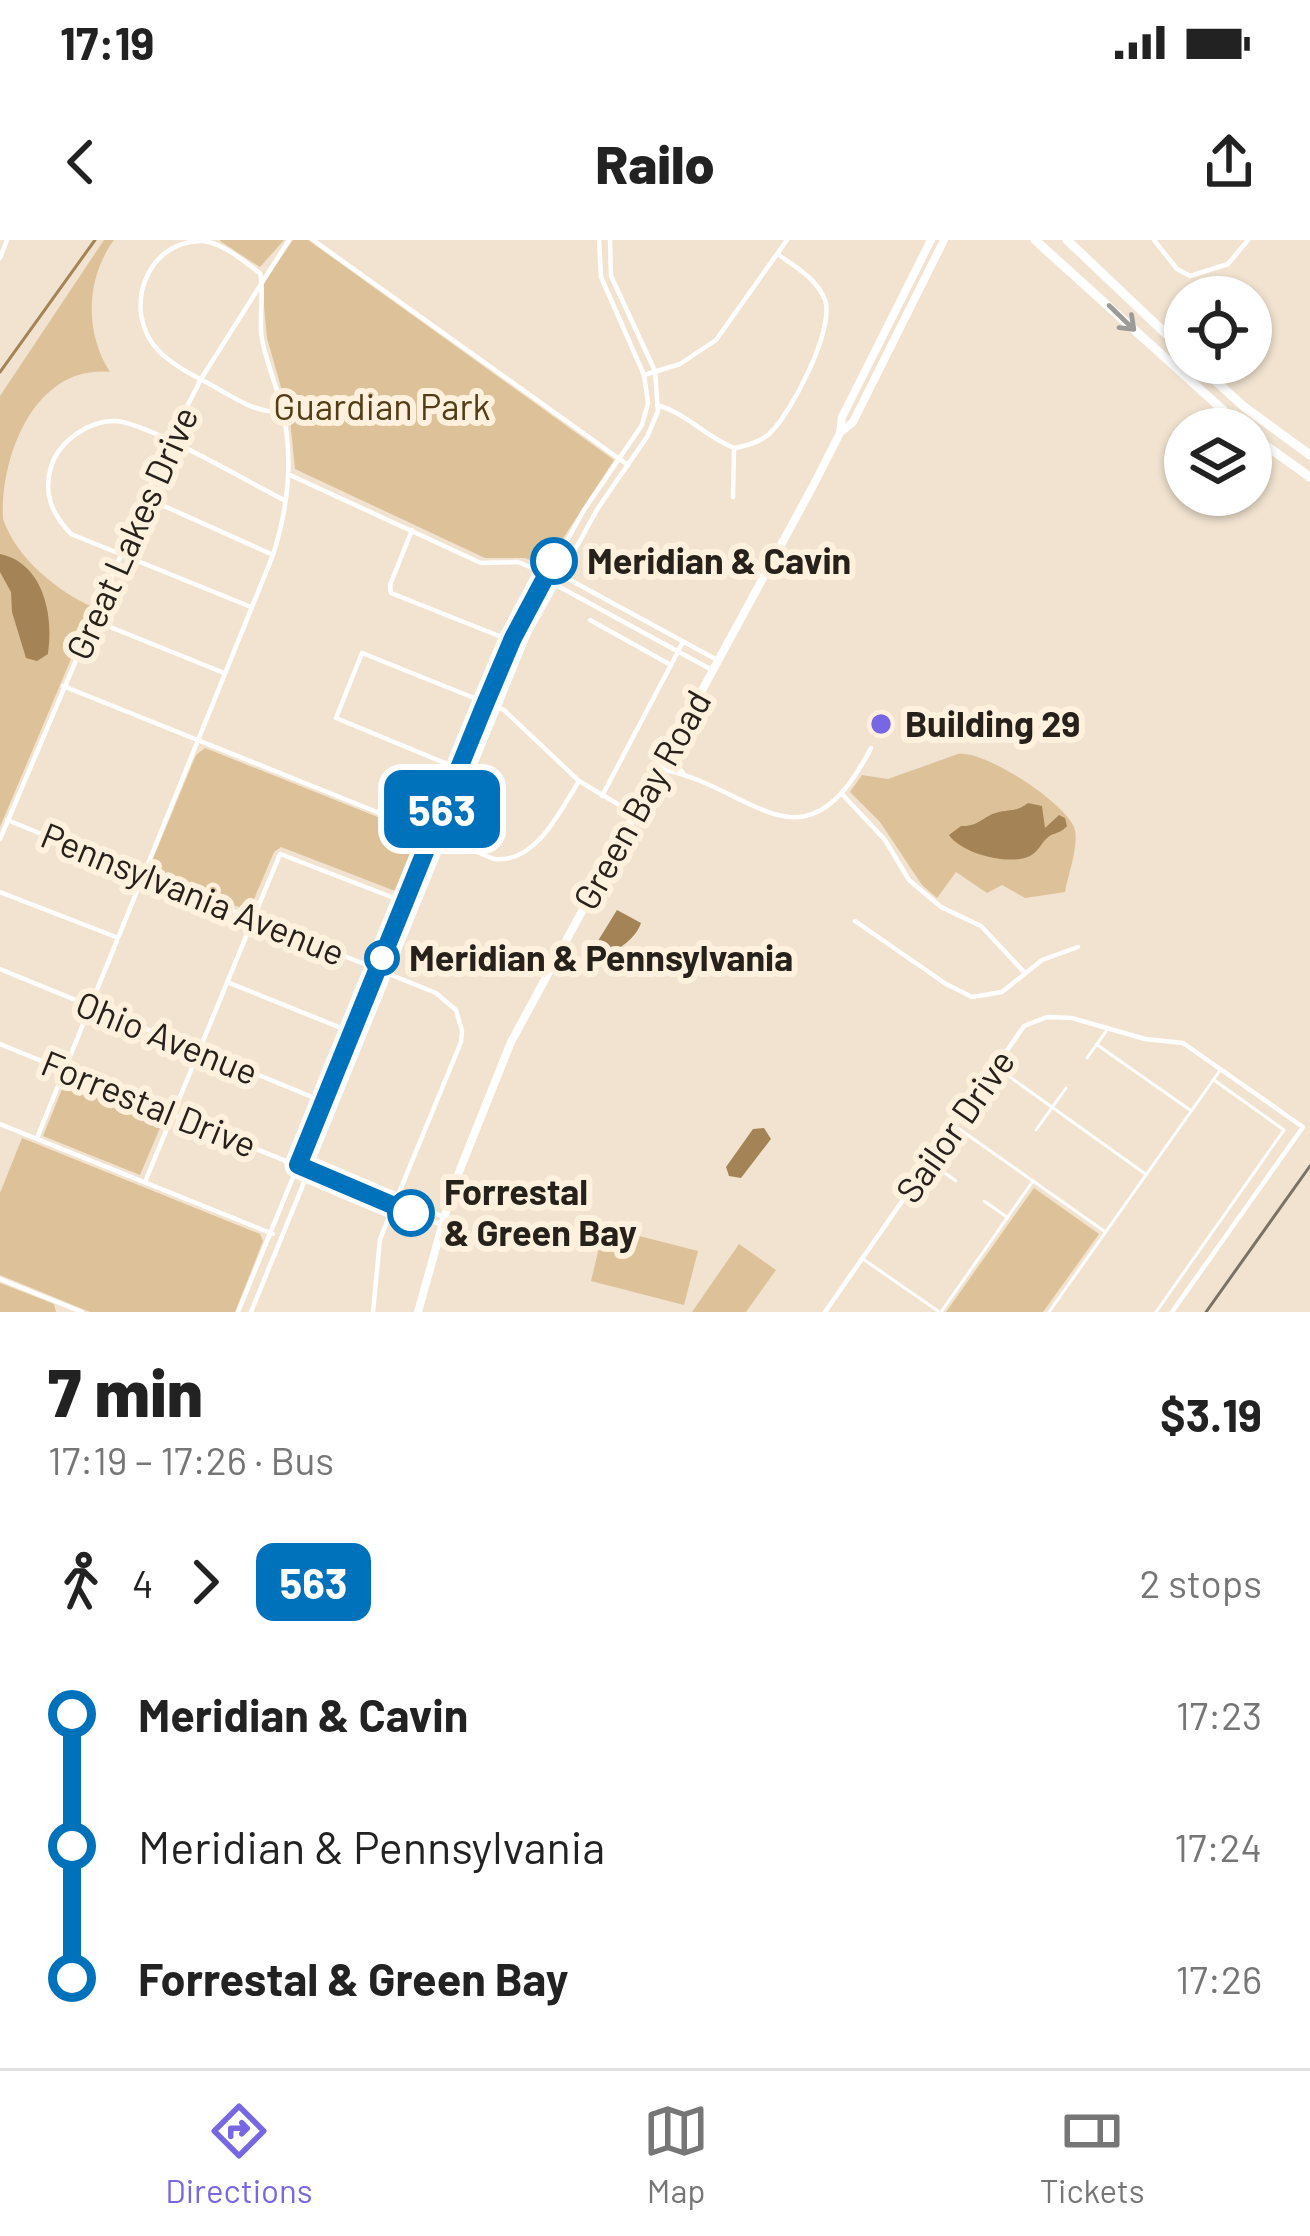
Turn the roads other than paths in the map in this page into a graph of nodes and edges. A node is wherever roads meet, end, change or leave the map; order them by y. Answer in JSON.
{"nodes":[{"id":1,"x":7,"y":240,"type":"edge"},
{"id":2,"x":289,"y":240,"type":"edge"},
{"id":3,"x":313,"y":240,"type":"edge"},
{"id":4,"x":599,"y":240,"type":"edge"},
{"id":5,"x":610,"y":240,"type":"edge"},
{"id":6,"x":787,"y":240,"type":"edge"},
{"id":7,"x":931,"y":240,"type":"edge"},
{"id":8,"x":944,"y":240,"type":"edge"},
{"id":9,"x":1035,"y":240,"type":"edge"},
{"id":10,"x":1066,"y":240,"type":"edge"},
{"id":11,"x":1154,"y":240,"type":"edge"},
{"id":12,"x":1249,"y":240,"type":"edge"},
{"id":13,"x":778,"y":255,"type":"junction"},
{"id":14,"x":0,"y":258,"type":"edge"},
{"id":15,"x":262,"y":280,"type":"junction"},
{"id":16,"x":1164,"y":332,"type":"edge"},
{"id":17,"x":655,"y":371,"type":"junction"},
{"id":18,"x":644,"y":375,"type":"junction"},
{"id":19,"x":201,"y":379,"type":"junction"},
{"id":20,"x":1219,"y":384,"type":"edge"},
{"id":21,"x":648,"y":403,"type":"junction"},
{"id":22,"x":658,"y":405,"type":"junction"},
{"id":23,"x":1243,"y":406,"type":"joint"},
{"id":24,"x":1220,"y":408,"type":"edge"},
{"id":25,"x":283,"y":412,"type":"junction"},
{"id":26,"x":840,"y":433,"type":"junction"},
{"id":27,"x":169,"y":442,"type":"junction"},
{"id":28,"x":734,"y":448,"type":"junction"},
{"id":29,"x":1272,"y":450,"type":"edge"},
{"id":30,"x":1310,"y":455,"type":"edge"},
{"id":31,"x":619,"y":458,"type":"junction"},
{"id":32,"x":628,"y":465,"type":"junction"},
{"id":33,"x":288,"y":474,"type":"junction"},
{"id":34,"x":1310,"y":477,"type":"edge"},
{"id":35,"x":145,"y":497,"type":"junction"},
{"id":36,"x":733,"y":497,"type":"dead end"},
{"id":37,"x":286,"y":501,"type":"junction"},
{"id":38,"x":412,"y":530,"type":"junction"},
{"id":39,"x":120,"y":554,"type":"junction"},
{"id":40,"x":273,"y":555,"type":"junction"},
{"id":41,"x":547,"y":574,"type":"junction"},
{"id":42,"x":559,"y":574,"type":"junction"},
{"id":43,"x":554,"y":584,"type":"junction"},
{"id":44,"x":251,"y":607,"type":"junction"},
{"id":45,"x":93,"y":620,"type":"junction"},
{"id":46,"x":590,"y":620,"type":"dead end"},
{"id":47,"x":528,"y":635,"type":"junction"},
{"id":48,"x":513,"y":638,"type":"junction"},
{"id":49,"x":683,"y":642,"type":"junction"},
{"id":50,"x":678,"y":652,"type":"junction"},
{"id":51,"x":671,"y":665,"type":"junction"},
{"id":52,"x":717,"y":666,"type":"junction"},
{"id":53,"x":224,"y":673,"type":"junction"},
{"id":54,"x":63,"y":686,"type":"junction"},
{"id":55,"x":486,"y":703,"type":"junction"},
{"id":56,"x":496,"y":706,"type":"junction"},
{"id":57,"x":197,"y":740,"type":"junction"},
{"id":58,"x":871,"y":748,"type":"dead end"},
{"id":59,"x":667,"y":752,"type":"junction"},
{"id":60,"x":658,"y":768,"type":"junction"},
{"id":61,"x":458,"y":769,"type":"junction"},
{"id":62,"x":469,"y":773,"type":"junction"},
{"id":63,"x":683,"y":773,"type":"junction"},
{"id":64,"x":579,"y":782,"type":"junction"},
{"id":65,"x":842,"y":794,"type":"junction"},
{"id":66,"x":602,"y":796,"type":"junction"},
{"id":67,"x":621,"y":806,"type":"dead end"},
{"id":68,"x":7,"y":820,"type":"junction"},
{"id":69,"x":431,"y":834,"type":"junction"},
{"id":70,"x":442,"y":838,"type":"junction"},
{"id":71,"x":0,"y":839,"type":"edge"},
{"id":72,"x":142,"y":875,"type":"junction"},
{"id":73,"x":0,"y":892,"type":"edge"},
{"id":74,"x":404,"y":902,"type":"junction"},
{"id":75,"x":415,"y":906,"type":"junction"},
{"id":76,"x":253,"y":919,"type":"junction"},
{"id":77,"x":855,"y":921,"type":"dead end"},
{"id":78,"x":116,"y":937,"type":"junction"},
{"id":79,"x":1078,"y":947,"type":"dead end"},
{"id":80,"x":378,"y":969,"type":"junction"},
{"id":81,"x":0,"y":970,"type":"edge"},
{"id":82,"x":388,"y":973,"type":"junction"},
{"id":83,"x":1025,"y":973,"type":"junction"},
{"id":84,"x":227,"y":982,"type":"junction"},
{"id":85,"x":89,"y":1006,"type":"junction"},
{"id":86,"x":1109,"y":1027,"type":"junction"},
{"id":87,"x":352,"y":1033,"type":"junction"},
{"id":88,"x":362,"y":1036,"type":"junction"},
{"id":89,"x":0,"y":1044,"type":"edge"},
{"id":90,"x":1096,"y":1045,"type":"junction"},
{"id":91,"x":199,"y":1051,"type":"junction"},
{"id":92,"x":1087,"y":1058,"type":"dead end"},
{"id":93,"x":996,"y":1067,"type":"junction"},
{"id":94,"x":63,"y":1070,"type":"junction"},
{"id":95,"x":1221,"y":1070,"type":"junction"},
{"id":96,"x":1214,"y":1079,"type":"junction"},
{"id":97,"x":1066,"y":1088,"type":"dead end"},
{"id":98,"x":324,"y":1102,"type":"junction"},
{"id":99,"x":334,"y":1106,"type":"junction"},
{"id":100,"x":1052,"y":1107,"type":"junction"},
{"id":101,"x":1191,"y":1111,"type":"junction"},
{"id":102,"x":173,"y":1114,"type":"junction"},
{"id":103,"x":0,"y":1124,"type":"edge"},
{"id":104,"x":954,"y":1126,"type":"junction"},
{"id":105,"x":1036,"y":1130,"type":"dead end"},
{"id":106,"x":38,"y":1138,"type":"junction"},
{"id":107,"x":312,"y":1163,"type":"junction"},
{"id":108,"x":930,"y":1163,"type":"junction"},
{"id":109,"x":298,"y":1165,"type":"junction"},
{"id":110,"x":308,"y":1172,"type":"junction"},
{"id":111,"x":1146,"y":1174,"type":"junction"},
{"id":112,"x":956,"y":1181,"type":"dead end"},
{"id":113,"x":1033,"y":1181,"type":"junction"},
{"id":114,"x":146,"y":1182,"type":"junction"},
{"id":115,"x":397,"y":1198,"type":"junction"},
{"id":116,"x":984,"y":1201,"type":"dead end"},
{"id":117,"x":393,"y":1206,"type":"junction"},
{"id":118,"x":1007,"y":1218,"type":"junction"},
{"id":119,"x":443,"y":1221,"type":"junction"},
{"id":120,"x":1105,"y":1232,"type":"junction"},
{"id":121,"x":271,"y":1233,"type":"junction"},
{"id":122,"x":281,"y":1237,"type":"junction"},
{"id":123,"x":863,"y":1258,"type":"junction"},
{"id":124,"x":0,"y":1279,"type":"edge"},
{"id":125,"x":82,"y":1312,"type":"edge"},
{"id":126,"x":238,"y":1312,"type":"edge"},
{"id":127,"x":251,"y":1312,"type":"edge"},
{"id":128,"x":373,"y":1312,"type":"edge"},
{"id":129,"x":418,"y":1312,"type":"edge"},
{"id":130,"x":824,"y":1312,"type":"edge"},
{"id":131,"x":940,"y":1312,"type":"edge"},
{"id":132,"x":1049,"y":1312,"type":"edge"},
{"id":133,"x":1156,"y":1312,"type":"edge"},
{"id":134,"x":1172,"y":1312,"type":"edge"}],
"edges":[{"from":1,"to":14,"type":"street"},
{"from":2,"to":15,"type":"street","name":"Great Lakes Drive"},
{"from":3,"to":31,"type":"street"},
{"from":4,"to":18,"type":"street"},
{"from":5,"to":17,"type":"street"},
{"from":6,"to":13,"type":"street"},
{"from":7,"to":26,"type":"main road","name":"Green Bay Road"},
{"from":8,"to":26,"type":"main road","name":"Green Bay Road"},
{"from":9,"to":24,"type":"highway","one_way":true},
{"from":10,"to":16,"type":"highway"},
{"from":11,"to":12,"type":"street"},
{"from":13,"to":17,"type":"street"},
{"from":13,"to":28,"type":"street"},
{"from":15,"to":19,"type":"street","name":"Great Lakes Drive"},
{"from":15,"to":19,"type":"street"},
{"from":15,"to":25,"type":"street"},
{"from":17,"to":18,"type":"street"},
{"from":17,"to":22,"type":"street"},
{"from":18,"to":21,"type":"street"},
{"from":19,"to":25,"type":"street"},
{"from":19,"to":27,"type":"street","name":"Great Lakes Drive"},
{"from":20,"to":23,"type":"highway"},
{"from":21,"to":22,"type":"street"},
{"from":21,"to":31,"type":"street"},
{"from":22,"to":28,"type":"street"},
{"from":22,"to":32,"type":"street"},
{"from":23,"to":30,"type":"highway"},
{"from":25,"to":33,"type":"street"},
{"from":26,"to":52,"type":"main road","name":"Green Bay Road"},
{"from":27,"to":35,"type":"street","name":"Great Lakes Drive"},
{"from":27,"to":37,"type":"street"},
{"from":27,"to":39,"type":"street"},
{"from":28,"to":36,"type":"street"},
{"from":29,"to":34,"type":"highway"},
{"from":31,"to":32,"type":"street"},
{"from":31,"to":41,"type":"street"},
{"from":32,"to":42,"type":"street"},
{"from":33,"to":37,"type":"street"},
{"from":33,"to":38,"type":"street"},
{"from":35,"to":39,"type":"street","name":"Great Lakes Drive"},
{"from":35,"to":40,"type":"street"},
{"from":37,"to":40,"type":"street"},
{"from":38,"to":41,"type":"street"},
{"from":38,"to":48,"type":"street"},
{"from":39,"to":44,"type":"street"},
{"from":39,"to":45,"type":"street","name":"Great Lakes Drive"},
{"from":40,"to":44,"type":"street"},
{"from":41,"to":42,"type":"street"},
{"from":41,"to":43,"type":"street"},
{"from":41,"to":48,"type":"street"},
{"from":42,"to":43,"type":"street"},
{"from":42,"to":49,"type":"street"},
{"from":43,"to":47,"type":"street"},
{"from":43,"to":50,"type":"street"},
{"from":44,"to":53,"type":"street"},
{"from":45,"to":53,"type":"street"},
{"from":45,"to":54,"type":"street","name":"Great Lakes Drive"},
{"from":46,"to":51,"type":"street"},
{"from":47,"to":48,"type":"street"},
{"from":47,"to":56,"type":"street"},
{"from":48,"to":55,"type":"street"},
{"from":49,"to":50,"type":"street"},
{"from":49,"to":52,"type":"street"},
{"from":50,"to":51,"type":"street"},
{"from":50,"to":52,"type":"street"},
{"from":51,"to":66,"type":"street"},
{"from":52,"to":59,"type":"main road","name":"Green Bay Road"},
{"from":53,"to":57,"type":"street"},
{"from":54,"to":57,"type":"street"},
{"from":54,"to":68,"type":"street","name":"Great Lakes Drive"},
{"from":55,"to":56,"type":"street"},
{"from":55,"to":61,"type":"street"},
{"from":55,"to":61,"type":"street"},
{"from":56,"to":62,"type":"street"},
{"from":56,"to":64,"type":"street"},
{"from":57,"to":69,"type":"street"},
{"from":57,"to":72,"type":"street"},
{"from":58,"to":65,"type":"street"},
{"from":59,"to":60,"type":"main road","name":"Green Bay Road"},
{"from":59,"to":63,"type":"street"},
{"from":60,"to":63,"type":"street"},
{"from":60,"to":119,"type":"main road","name":"Green Bay Road"},
{"from":61,"to":62,"type":"street"},
{"from":61,"to":69,"type":"street"},
{"from":62,"to":70,"type":"street"},
{"from":63,"to":65,"type":"street"},
{"from":64,"to":66,"type":"street"},
{"from":64,"to":70,"type":"street"},
{"from":65,"to":83,"type":"street"},
{"from":66,"to":67,"type":"street"},
{"from":68,"to":71,"type":"street","name":"Great Lakes Drive"},
{"from":68,"to":72,"type":"street","name":"Pennsylvania Avenue"},
{"from":69,"to":70,"type":"street"},
{"from":69,"to":74,"type":"street"},
{"from":70,"to":75,"type":"street"},
{"from":72,"to":76,"type":"street","name":"Pennsylvania Avenue"},
{"from":72,"to":78,"type":"street"},
{"from":73,"to":78,"type":"street"},
{"from":74,"to":75,"type":"street"},
{"from":74,"to":76,"type":"street"},
{"from":74,"to":80,"type":"street"},
{"from":75,"to":82,"type":"street"},
{"from":76,"to":80,"type":"street","name":"Pennsylvania Avenue"},
{"from":76,"to":84,"type":"street"},
{"from":77,"to":83,"type":"street"},
{"from":78,"to":85,"type":"street"},
{"from":79,"to":83,"type":"street"},
{"from":80,"to":82,"type":"street","name":"Pennsylvania Avenue"},
{"from":80,"to":87,"type":"street"},
{"from":81,"to":85,"type":"street","name":"Ohio Avenue"},
{"from":82,"to":88,"type":"street"},
{"from":82,"to":115,"type":"street","name":"Pennsylvania Avenue"},
{"from":84,"to":87,"type":"street"},
{"from":84,"to":91,"type":"street"},
{"from":85,"to":91,"type":"street","name":"Ohio Avenue"},
{"from":85,"to":94,"type":"street"},
{"from":86,"to":90,"type":"street"},
{"from":86,"to":93,"type":"street","name":"Sailor Drive"},
{"from":86,"to":95,"type":"street","name":"Sailor Drive"},
{"from":87,"to":88,"type":"street"},
{"from":87,"to":98,"type":"street"},
{"from":88,"to":99,"type":"street"},
{"from":89,"to":94,"type":"street","name":"Forrestal Drive"},
{"from":90,"to":92,"type":"street"},
{"from":90,"to":101,"type":"street"},
{"from":91,"to":98,"type":"street","name":"Ohio Avenue"},
{"from":91,"to":102,"type":"street"},
{"from":93,"to":100,"type":"street"},
{"from":93,"to":104,"type":"street","name":"Sailor Drive"},
{"from":94,"to":102,"type":"street","name":"Forrestal Drive"},
{"from":94,"to":106,"type":"street"},
{"from":95,"to":96,"type":"street"},
{"from":95,"to":134,"type":"street","name":"Sailor Drive"},
{"from":96,"to":101,"type":"street"},
{"from":96,"to":133,"type":"street"},
{"from":97,"to":100,"type":"street"},
{"from":98,"to":99,"type":"street","name":"Ohio Avenue"},
{"from":98,"to":109,"type":"street"},
{"from":99,"to":107,"type":"street"},
{"from":100,"to":105,"type":"street"},
{"from":100,"to":111,"type":"street"},
{"from":101,"to":111,"type":"street"},
{"from":102,"to":109,"type":"street","name":"Forrestal Drive"},
{"from":102,"to":114,"type":"street"},
{"from":103,"to":106,"type":"street"},
{"from":104,"to":108,"type":"street","name":"Sailor Drive"},
{"from":104,"to":113,"type":"street"},
{"from":106,"to":114,"type":"street"},
{"from":107,"to":109,"type":"street","name":"Forrestal Drive"},
{"from":107,"to":110,"type":"street"},
{"from":107,"to":115,"type":"street"},
{"from":108,"to":112,"type":"street"},
{"from":108,"to":123,"type":"street","name":"Sailor Drive"},
{"from":109,"to":110,"type":"street","name":"Forrestal Drive"},
{"from":109,"to":121,"type":"street"},
{"from":110,"to":117,"type":"street","name":"Forrestal Drive"},
{"from":110,"to":122,"type":"street"},
{"from":111,"to":120,"type":"street"},
{"from":113,"to":118,"type":"street"},
{"from":113,"to":120,"type":"street"},
{"from":114,"to":121,"type":"street"},
{"from":115,"to":117,"type":"street","name":"Pennsylvania Avenue"},
{"from":115,"to":119,"type":"street"},
{"from":116,"to":118,"type":"street"},
{"from":117,"to":119,"type":"street","name":"Forrestal Drive"},
{"from":117,"to":128,"type":"street","name":"Pennsylvania Avenue"},
{"from":118,"to":131,"type":"street"},
{"from":119,"to":129,"type":"main road","name":"Green Bay Road"},
{"from":120,"to":132,"type":"street"},
{"from":121,"to":122,"type":"street"},
{"from":121,"to":126,"type":"street"},
{"from":122,"to":127,"type":"street"},
{"from":123,"to":130,"type":"street","name":"Sailor Drive"},
{"from":123,"to":131,"type":"street"},
{"from":124,"to":125,"type":"street"}]}
